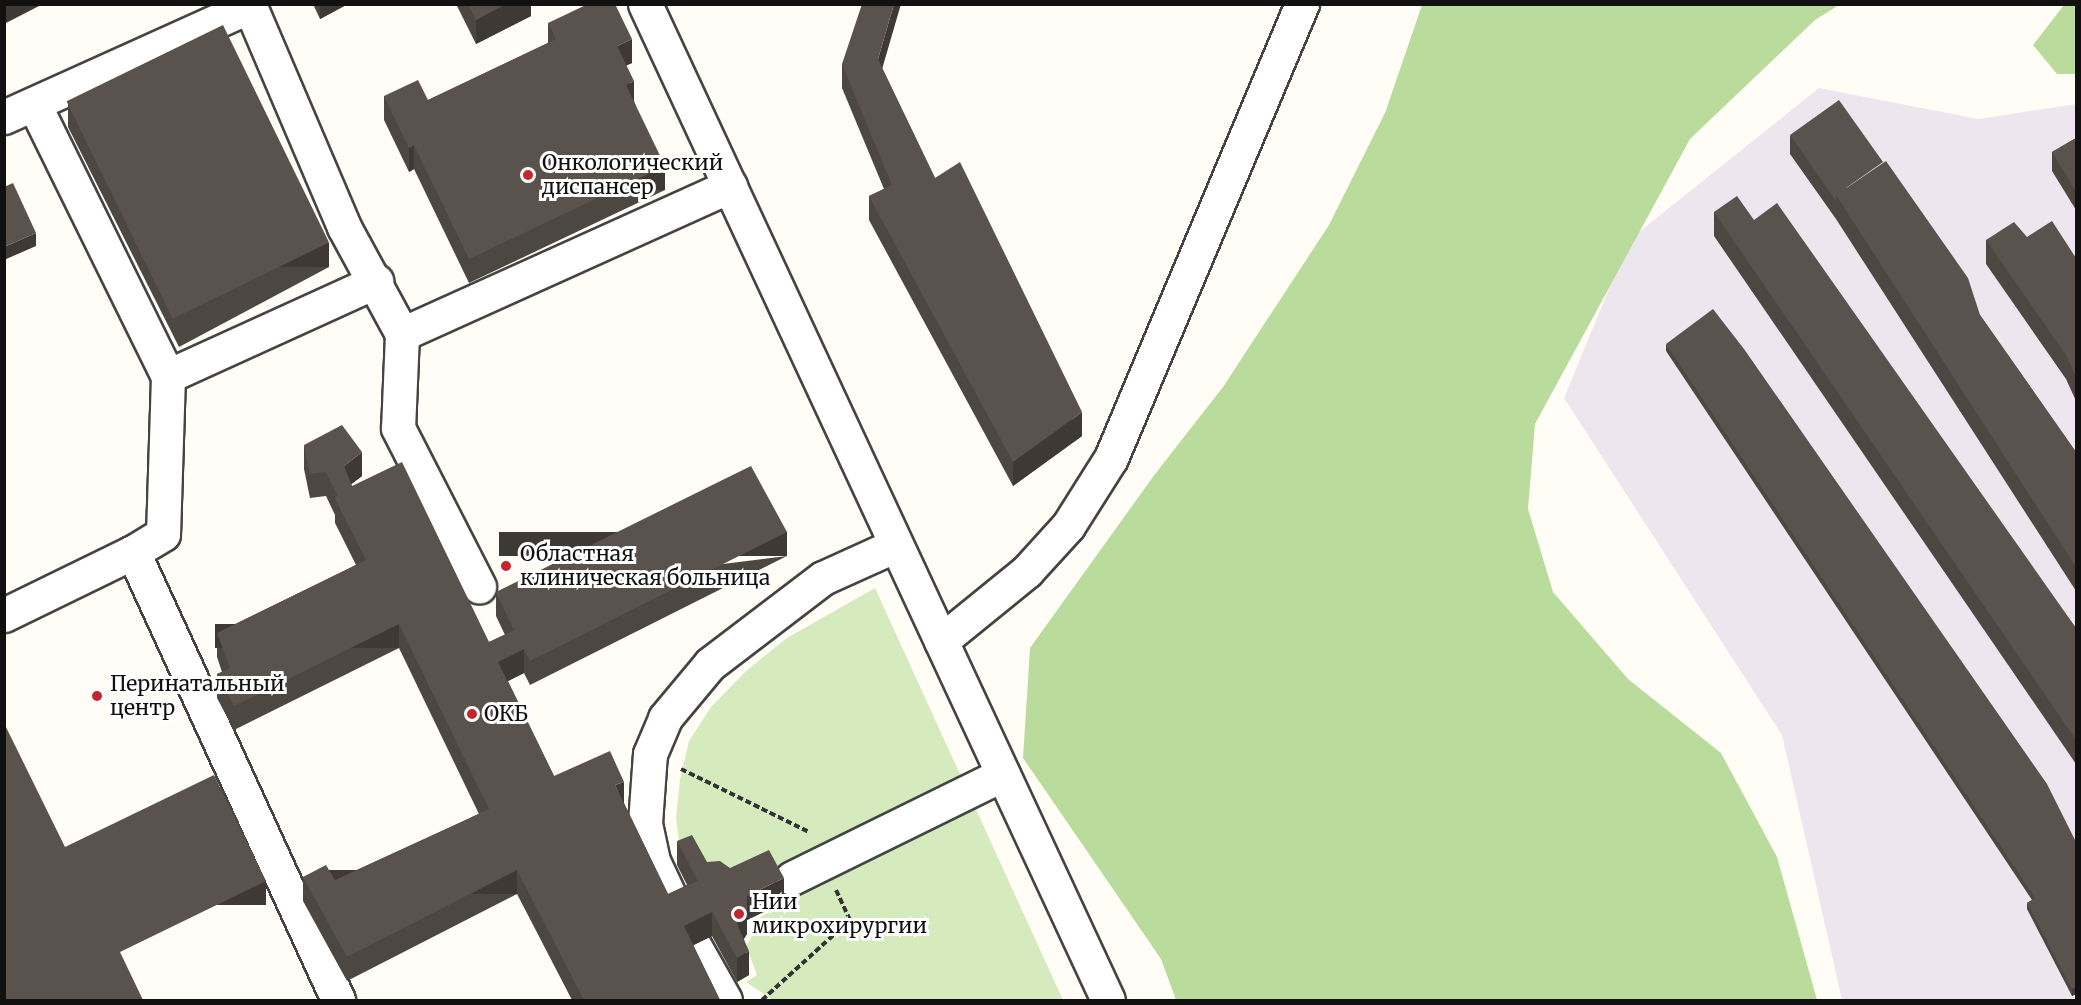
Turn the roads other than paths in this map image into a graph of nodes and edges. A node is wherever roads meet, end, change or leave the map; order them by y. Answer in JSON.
{"nodes":[{"id":1,"x":645,"y":4,"type":"edge"},
{"id":2,"x":1302,"y":4,"type":"edge"},
{"id":3,"x":249,"y":5,"type":"edge"},
{"id":4,"x":34,"y":104,"type":"junction"},
{"id":5,"x":4,"y":117,"type":"edge"},
{"id":6,"x":730,"y":186,"type":"junction"},
{"id":7,"x":376,"y":281,"type":"junction"},
{"id":8,"x":402,"y":334,"type":"junction"},
{"id":9,"x":168,"y":376,"type":"junction"},
{"id":10,"x":896,"y":545,"type":"junction"},
{"id":11,"x":133,"y":552,"type":"junction"},
{"id":12,"x":479,"y":586,"type":"dead end"},
{"id":13,"x":4,"y":615,"type":"edge"},
{"id":14,"x":941,"y":641,"type":"junction"},
{"id":15,"x":1003,"y":774,"type":"junction"},
{"id":16,"x":792,"y":878,"type":"dead end"},
{"id":17,"x":678,"y":914,"type":"edge"},
{"id":18,"x":694,"y":945,"type":"edge"},
{"id":19,"x":338,"y":1000,"type":"edge"},
{"id":20,"x":725,"y":1000,"type":"edge"},
{"id":21,"x":1108,"y":1000,"type":"edge"}],
"edges":[{"from":1,"to":6,"type":"street"},
{"from":2,"to":14,"type":"street"},
{"from":3,"to":4,"type":"street"},
{"from":3,"to":7,"type":"street"},
{"from":4,"to":5,"type":"street"},
{"from":4,"to":9,"type":"street"},
{"from":6,"to":8,"type":"street"},
{"from":6,"to":10,"type":"street"},
{"from":7,"to":8,"type":"street"},
{"from":7,"to":9,"type":"street"},
{"from":8,"to":12,"type":"street"},
{"from":9,"to":11,"type":"street"},
{"from":10,"to":14,"type":"street"},
{"from":10,"to":17,"type":"street"},
{"from":11,"to":13,"type":"street"},
{"from":11,"to":19,"type":"street"},
{"from":14,"to":15,"type":"street"},
{"from":15,"to":16,"type":"street"},
{"from":15,"to":21,"type":"street"},
{"from":18,"to":20,"type":"street"}]}
